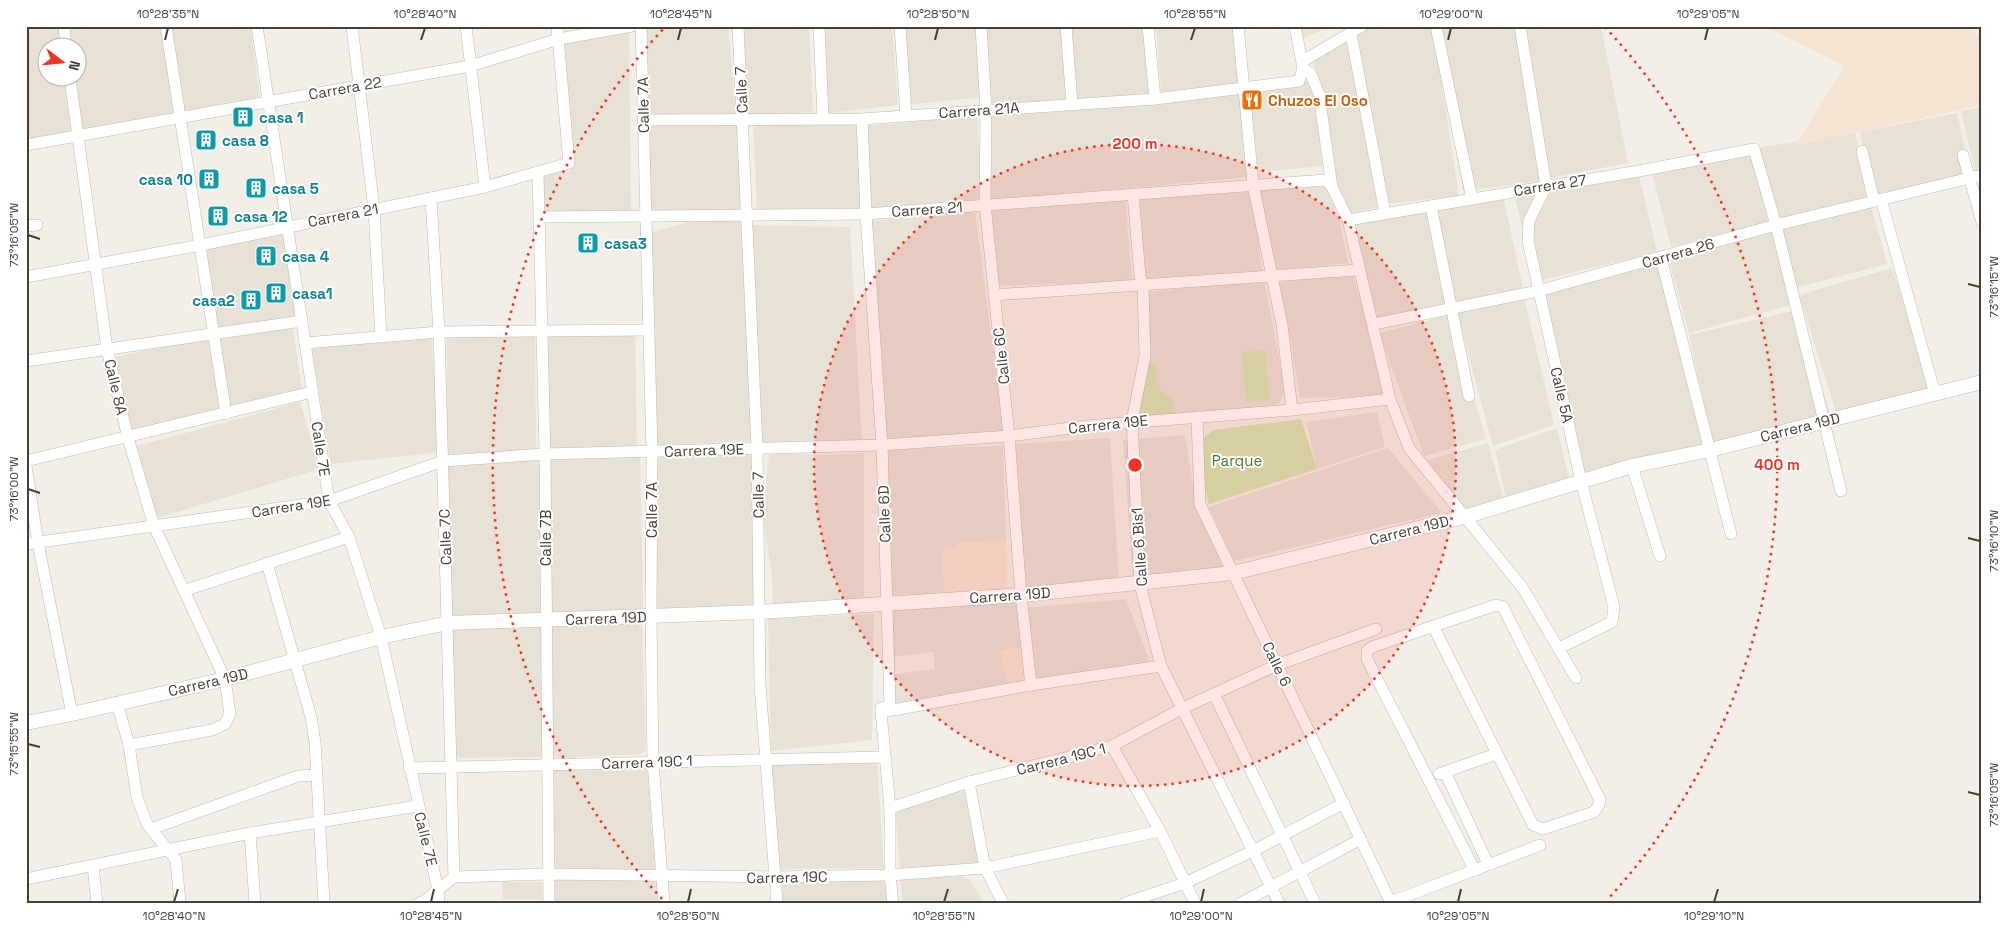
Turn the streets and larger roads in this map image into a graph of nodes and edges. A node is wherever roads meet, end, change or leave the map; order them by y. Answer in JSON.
{"nodes":[{"id":1,"x":166,"y":26,"type":"edge"},
{"id":2,"x":256,"y":26,"type":"edge"},
{"id":3,"x":352,"y":26,"type":"edge"},
{"id":4,"x":466,"y":26,"type":"edge"},
{"id":5,"x":557,"y":26,"type":"edge"},
{"id":6,"x":632,"y":26,"type":"edge"},
{"id":7,"x":641,"y":26,"type":"edge"},
{"id":8,"x":738,"y":26,"type":"edge"},
{"id":9,"x":819,"y":26,"type":"edge"},
{"id":10,"x":900,"y":26,"type":"edge"},
{"id":11,"x":981,"y":26,"type":"edge"},
{"id":12,"x":1066,"y":26,"type":"edge"},
{"id":13,"x":1148,"y":26,"type":"edge"},
{"id":14,"x":1238,"y":26,"type":"edge"},
{"id":15,"x":1295,"y":26,"type":"edge"},
{"id":16,"x":1362,"y":26,"type":"edge"},
{"id":17,"x":1436,"y":26,"type":"edge"},
{"id":18,"x":1520,"y":26,"type":"edge"},
{"id":19,"x":1351,"y":34,"type":"junction"},
{"id":20,"x":559,"y":39,"type":"junction"},
{"id":21,"x":1303,"y":64,"type":"junction"},
{"id":22,"x":470,"y":66,"type":"junction"},
{"id":23,"x":359,"y":86,"type":"junction"},
{"id":24,"x":71,"y":88,"type":"edge"},
{"id":25,"x":1243,"y":90,"type":"junction"},
{"id":26,"x":1155,"y":99,"type":"junction"},
{"id":27,"x":267,"y":102,"type":"junction"},
{"id":28,"x":1072,"y":104,"type":"junction"},
{"id":29,"x":986,"y":110,"type":"junction"},
{"id":30,"x":906,"y":115,"type":"junction"},
{"id":31,"x":179,"y":118,"type":"junction"},
{"id":32,"x":823,"y":118,"type":"junction"},
{"id":33,"x":862,"y":118,"type":"junction"},
{"id":34,"x":643,"y":120,"type":"junction"},
{"id":35,"x":743,"y":120,"type":"junction"},
{"id":36,"x":77,"y":136,"type":"junction"},
{"id":37,"x":26,"y":145,"type":"edge"},
{"id":38,"x":1862,"y":151,"type":"dead end"},
{"id":39,"x":1963,"y":155,"type":"dead end"},
{"id":40,"x":538,"y":173,"type":"junction"},
{"id":41,"x":1976,"y":176,"type":"edge"},
{"id":42,"x":1253,"y":184,"type":"junction"},
{"id":43,"x":1546,"y":186,"type":"junction"},
{"id":44,"x":484,"y":187,"type":"junction"},
{"id":45,"x":1332,"y":187,"type":"junction"},
{"id":46,"x":1133,"y":194,"type":"junction"},
{"id":47,"x":431,"y":198,"type":"junction"},
{"id":48,"x":1472,"y":198,"type":"junction"},
{"id":49,"x":1878,"y":200,"type":"junction"},
{"id":50,"x":985,"y":204,"type":"junction"},
{"id":51,"x":1431,"y":206,"type":"junction"},
{"id":52,"x":374,"y":209,"type":"junction"},
{"id":53,"x":1386,"y":213,"type":"junction"},
{"id":54,"x":748,"y":214,"type":"junction"},
{"id":55,"x":866,"y":214,"type":"junction"},
{"id":56,"x":539,"y":217,"type":"junction"},
{"id":57,"x":645,"y":218,"type":"junction"},
{"id":58,"x":1348,"y":220,"type":"junction"},
{"id":59,"x":1982,"y":222,"type":"edge"},
{"id":60,"x":1776,"y":225,"type":"junction"},
{"id":61,"x":287,"y":226,"type":"junction"},
{"id":62,"x":201,"y":245,"type":"junction"},
{"id":63,"x":1661,"y":258,"type":"junction"},
{"id":64,"x":96,"y":265,"type":"junction"},
{"id":65,"x":1358,"y":270,"type":"junction"},
{"id":66,"x":26,"y":277,"type":"edge"},
{"id":67,"x":1271,"y":277,"type":"junction"},
{"id":68,"x":1143,"y":286,"type":"junction"},
{"id":69,"x":1538,"y":291,"type":"junction"},
{"id":70,"x":994,"y":295,"type":"junction"},
{"id":71,"x":1451,"y":307,"type":"junction"},
{"id":72,"x":302,"y":321,"type":"junction"},
{"id":73,"x":1374,"y":324,"type":"junction"},
{"id":74,"x":648,"y":330,"type":"junction"},
{"id":75,"x":542,"y":331,"type":"junction"},
{"id":76,"x":439,"y":332,"type":"junction"},
{"id":77,"x":214,"y":334,"type":"junction"},
{"id":78,"x":381,"y":337,"type":"junction"},
{"id":79,"x":305,"y":343,"type":"junction"},
{"id":80,"x":107,"y":349,"type":"junction"},
{"id":81,"x":26,"y":361,"type":"edge"},
{"id":82,"x":1982,"y":382,"type":"edge"},
{"id":83,"x":312,"y":392,"type":"junction"},
{"id":84,"x":1935,"y":394,"type":"junction"},
{"id":85,"x":1469,"y":396,"type":"dead end"},
{"id":86,"x":1390,"y":399,"type":"junction"},
{"id":87,"x":1292,"y":410,"type":"junction"},
{"id":88,"x":226,"y":414,"type":"junction"},
{"id":89,"x":1197,"y":417,"type":"junction"},
{"id":90,"x":1824,"y":420,"type":"junction"},
{"id":91,"x":1132,"y":421,"type":"junction"},
{"id":92,"x":1009,"y":436,"type":"junction"},
{"id":93,"x":128,"y":438,"type":"junction"},
{"id":94,"x":882,"y":445,"type":"junction"},
{"id":95,"x":758,"y":448,"type":"junction"},
{"id":96,"x":1710,"y":450,"type":"junction"},
{"id":97,"x":652,"y":452,"type":"junction"},
{"id":98,"x":544,"y":454,"type":"junction"},
{"id":99,"x":26,"y":461,"type":"edge"},
{"id":100,"x":443,"y":462,"type":"junction"},
{"id":101,"x":26,"y":466,"type":"edge"},
{"id":102,"x":1632,"y":466,"type":"junction"},
{"id":103,"x":1581,"y":480,"type":"junction"},
{"id":104,"x":1841,"y":491,"type":"dead end"},
{"id":105,"x":329,"y":501,"type":"junction"},
{"id":106,"x":1464,"y":517,"type":"junction"},
{"id":107,"x":154,"y":526,"type":"junction"},
{"id":108,"x":1731,"y":534,"type":"dead end"},
{"id":109,"x":349,"y":536,"type":"junction"},
{"id":110,"x":32,"y":544,"type":"edge"},
{"id":111,"x":1660,"y":556,"type":"dead end"},
{"id":112,"x":268,"y":563,"type":"junction"},
{"id":113,"x":1233,"y":573,"type":"junction"},
{"id":114,"x":1140,"y":584,"type":"junction"},
{"id":115,"x":186,"y":590,"type":"junction"},
{"id":116,"x":1021,"y":595,"type":"junction"},
{"id":117,"x":887,"y":602,"type":"junction"},
{"id":118,"x":760,"y":612,"type":"junction"},
{"id":119,"x":650,"y":616,"type":"junction"},
{"id":120,"x":545,"y":620,"type":"junction"},
{"id":121,"x":448,"y":623,"type":"junction"},
{"id":122,"x":1433,"y":626,"type":"junction"},
{"id":123,"x":1376,"y":629,"type":"dead end"},
{"id":124,"x":381,"y":637,"type":"junction"},
{"id":125,"x":1559,"y":648,"type":"junction"},
{"id":126,"x":294,"y":660,"type":"junction"},
{"id":127,"x":1161,"y":666,"type":"junction"},
{"id":128,"x":1277,"y":666,"type":"junction"},
{"id":129,"x":1576,"y":678,"type":"dead end"},
{"id":130,"x":225,"y":679,"type":"junction"},
{"id":131,"x":1031,"y":685,"type":"junction"},
{"id":132,"x":1214,"y":694,"type":"junction"},
{"id":133,"x":117,"y":703,"type":"junction"},
{"id":134,"x":1183,"y":708,"type":"junction"},
{"id":135,"x":881,"y":712,"type":"junction"},
{"id":136,"x":72,"y":714,"type":"junction"},
{"id":137,"x":26,"y":723,"type":"edge"},
{"id":138,"x":129,"y":744,"type":"junction"},
{"id":139,"x":1112,"y":746,"type":"junction"},
{"id":140,"x":1496,"y":754,"type":"junction"},
{"id":141,"x":884,"y":757,"type":"junction"},
{"id":142,"x":766,"y":760,"type":"junction"},
{"id":143,"x":653,"y":762,"type":"junction"},
{"id":144,"x":452,"y":766,"type":"junction"},
{"id":145,"x":547,"y":766,"type":"junction"},
{"id":146,"x":409,"y":768,"type":"junction"},
{"id":147,"x":1445,"y":772,"type":"junction"},
{"id":148,"x":318,"y":775,"type":"junction"},
{"id":149,"x":1428,"y":778,"type":"junction"},
{"id":150,"x":969,"y":782,"type":"junction"},
{"id":151,"x":1344,"y":803,"type":"junction"},
{"id":152,"x":418,"y":806,"type":"junction"},
{"id":153,"x":890,"y":808,"type":"junction"},
{"id":154,"x":320,"y":821,"type":"junction"},
{"id":155,"x":151,"y":829,"type":"junction"},
{"id":156,"x":1160,"y":831,"type":"junction"},
{"id":157,"x":250,"y":833,"type":"junction"},
{"id":158,"x":1283,"y":835,"type":"junction"},
{"id":159,"x":1361,"y":838,"type":"junction"},
{"id":160,"x":1540,"y":845,"type":"dead end"},
{"id":161,"x":1255,"y":850,"type":"junction"},
{"id":162,"x":167,"y":851,"type":"junction"},
{"id":163,"x":1488,"y":864,"type":"junction"},
{"id":164,"x":93,"y":866,"type":"junction"},
{"id":165,"x":985,"y":868,"type":"junction"},
{"id":166,"x":1474,"y":869,"type":"junction"},
{"id":167,"x":1299,"y":870,"type":"junction"},
{"id":168,"x":549,"y":874,"type":"junction"},
{"id":169,"x":890,"y":875,"type":"junction"},
{"id":170,"x":454,"y":877,"type":"junction"},
{"id":171,"x":660,"y":877,"type":"junction"},
{"id":172,"x":775,"y":877,"type":"junction"},
{"id":173,"x":26,"y":879,"type":"edge"},
{"id":174,"x":1185,"y":883,"type":"junction"},
{"id":175,"x":1272,"y":886,"type":"junction"},
{"id":176,"x":438,"y":890,"type":"junction"},
{"id":177,"x":1391,"y":902,"type":"edge"},
{"id":178,"x":97,"y":903,"type":"edge"},
{"id":179,"x":180,"y":903,"type":"edge"},
{"id":180,"x":255,"y":903,"type":"edge"},
{"id":181,"x":324,"y":903,"type":"edge"},
{"id":182,"x":419,"y":903,"type":"edge"},
{"id":183,"x":439,"y":903,"type":"edge"},
{"id":184,"x":549,"y":903,"type":"edge"},
{"id":185,"x":664,"y":903,"type":"edge"},
{"id":186,"x":777,"y":903,"type":"edge"},
{"id":187,"x":894,"y":903,"type":"edge"},
{"id":188,"x":1003,"y":903,"type":"edge"},
{"id":189,"x":1125,"y":903,"type":"edge"},
{"id":190,"x":1195,"y":903,"type":"edge"},
{"id":191,"x":1241,"y":903,"type":"edge"},
{"id":192,"x":1280,"y":903,"type":"edge"},
{"id":193,"x":1315,"y":903,"type":"edge"}],
"edges":[{"from":1,"to":31,"type":"street"},
{"from":2,"to":27,"type":"street","name":"Calle 7E"},
{"from":3,"to":23,"type":"street"},
{"from":4,"to":22,"type":"street"},
{"from":5,"to":20,"type":"street"},
{"from":6,"to":20,"type":"street","name":"Carrera 22"},
{"from":7,"to":34,"type":"street","name":"Calle 7A"},
{"from":8,"to":35,"type":"street","name":"Calle 7"},
{"from":9,"to":32,"type":"street"},
{"from":10,"to":30,"type":"street"},
{"from":11,"to":29,"type":"street","name":"Calle 6C"},
{"from":12,"to":28,"type":"street"},
{"from":13,"to":26,"type":"street"},
{"from":14,"to":25,"type":"street"},
{"from":15,"to":21,"type":"street"},
{"from":16,"to":19,"type":"street","name":"Carrera 21A"},
{"from":17,"to":48,"type":"street"},
{"from":18,"to":43,"type":"street"},
{"from":19,"to":21,"type":"street","name":"Carrera 21A"},
{"from":19,"to":53,"type":"street"},
{"from":20,"to":22,"type":"street","name":"Carrera 22"},
{"from":20,"to":40,"type":"street","name":"Carrera 21"},
{"from":21,"to":25,"type":"street","name":"Carrera 21A"},
{"from":21,"to":45,"type":"street"},
{"from":22,"to":23,"type":"street","name":"Carrera 22"},
{"from":22,"to":44,"type":"street"},
{"from":23,"to":27,"type":"street","name":"Carrera 22"},
{"from":23,"to":52,"type":"street"},
{"from":24,"to":36,"type":"street","name":"Calle 8A"},
{"from":25,"to":26,"type":"street","name":"Carrera 21A"},
{"from":25,"to":42,"type":"street"},
{"from":26,"to":28,"type":"street","name":"Carrera 21A"},
{"from":27,"to":31,"type":"street","name":"Carrera 22"},
{"from":27,"to":61,"type":"street","name":"Calle 7E"},
{"from":28,"to":29,"type":"street","name":"Carrera 21A"},
{"from":29,"to":30,"type":"street","name":"Carrera 21A"},
{"from":29,"to":50,"type":"street","name":"Calle 6C"},
{"from":30,"to":33,"type":"street","name":"Carrera 21A"},
{"from":31,"to":36,"type":"street","name":"Carrera 22"},
{"from":31,"to":62,"type":"street"},
{"from":32,"to":33,"type":"street","name":"Carrera 21A"},
{"from":32,"to":35,"type":"street","name":"Carrera 21A"},
{"from":33,"to":55,"type":"street","name":"Calle 6D"},
{"from":34,"to":35,"type":"street","name":"Carrera 21A"},
{"from":34,"to":57,"type":"street","name":"Calle 7A"},
{"from":35,"to":54,"type":"street","name":"Calle 7"},
{"from":36,"to":37,"type":"street","name":"Carrera 22"},
{"from":36,"to":64,"type":"street","name":"Calle 8A"},
{"from":38,"to":49,"type":"street"},
{"from":39,"to":41,"type":"street"},
{"from":40,"to":44,"type":"street","name":"Carrera 21"},
{"from":40,"to":56,"type":"street","name":"Calle 7B"},
{"from":41,"to":49,"type":"street","name":"Carrera 26"},
{"from":41,"to":59,"type":"street"},
{"from":42,"to":45,"type":"street","name":"Carrera 21"},
{"from":42,"to":46,"type":"street","name":"Carrera 21"},
{"from":42,"to":67,"type":"street"},
{"from":43,"to":48,"type":"street","name":"Carrera 27"},
{"from":43,"to":60,"type":"street","name":"Carrera 27"},
{"from":43,"to":69,"type":"street","name":"Calle 5A"},
{"from":44,"to":47,"type":"street","name":"Carrera 21"},
{"from":45,"to":58,"type":"street"},
{"from":46,"to":50,"type":"street","name":"Carrera 21"},
{"from":46,"to":68,"type":"street","name":"Calle 6 Bis1"},
{"from":47,"to":52,"type":"street","name":"Carrera 21"},
{"from":47,"to":76,"type":"street","name":"Calle 7C"},
{"from":48,"to":51,"type":"street","name":"Carrera 27"},
{"from":49,"to":60,"type":"street","name":"Carrera 26"},
{"from":49,"to":84,"type":"street"},
{"from":50,"to":55,"type":"street","name":"Carrera 21"},
{"from":50,"to":70,"type":"street","name":"Calle 6C"},
{"from":51,"to":53,"type":"street","name":"Carrera 27"},
{"from":51,"to":71,"type":"street"},
{"from":52,"to":61,"type":"street","name":"Carrera 21"},
{"from":52,"to":78,"type":"street"},
{"from":53,"to":58,"type":"street","name":"Carrera 27"},
{"from":54,"to":55,"type":"street","name":"Carrera 21"},
{"from":54,"to":57,"type":"street","name":"Carrera 21"},
{"from":54,"to":95,"type":"street","name":"Calle 7"},
{"from":55,"to":94,"type":"street","name":"Calle 6D"},
{"from":56,"to":57,"type":"street","name":"Carrera 21"},
{"from":56,"to":75,"type":"street","name":"Calle 7B"},
{"from":57,"to":74,"type":"street","name":"Calle 7A"},
{"from":58,"to":65,"type":"street"},
{"from":60,"to":63,"type":"street","name":"Carrera 26"},
{"from":60,"to":90,"type":"street"},
{"from":61,"to":62,"type":"street","name":"Carrera 21"},
{"from":61,"to":72,"type":"street","name":"Calle 7E"},
{"from":62,"to":64,"type":"street","name":"Carrera 21"},
{"from":62,"to":77,"type":"street"},
{"from":63,"to":69,"type":"street","name":"Carrera 26"},
{"from":63,"to":96,"type":"street"},
{"from":64,"to":66,"type":"street","name":"Carrera 21"},
{"from":64,"to":80,"type":"street","name":"Calle 8A"},
{"from":65,"to":67,"type":"street"},
{"from":65,"to":73,"type":"street"},
{"from":67,"to":68,"type":"street"},
{"from":67,"to":87,"type":"street"},
{"from":68,"to":70,"type":"street"},
{"from":68,"to":91,"type":"street","name":"Calle 6 Bis1"},
{"from":69,"to":71,"type":"street","name":"Carrera 26"},
{"from":69,"to":103,"type":"street","name":"Calle 5A"},
{"from":70,"to":92,"type":"street","name":"Calle 6C"},
{"from":71,"to":73,"type":"street","name":"Carrera 26"},
{"from":71,"to":85,"type":"street"},
{"from":72,"to":77,"type":"street"},
{"from":72,"to":79,"type":"street","name":"Calle 7E"},
{"from":73,"to":86,"type":"street"},
{"from":74,"to":75,"type":"street"},
{"from":74,"to":97,"type":"street","name":"Calle 7A"},
{"from":75,"to":76,"type":"street"},
{"from":75,"to":98,"type":"street","name":"Calle 7B"},
{"from":76,"to":78,"type":"street"},
{"from":76,"to":100,"type":"street","name":"Calle 7C"},
{"from":77,"to":80,"type":"street"},
{"from":77,"to":88,"type":"street"},
{"from":78,"to":79,"type":"street"},
{"from":79,"to":83,"type":"street","name":"Calle 7E"},
{"from":80,"to":81,"type":"street"},
{"from":80,"to":93,"type":"street","name":"Calle 8A"},
{"from":82,"to":84,"type":"street","name":"Carrera 19D"},
{"from":83,"to":88,"type":"street"},
{"from":83,"to":105,"type":"street","name":"Calle 7E"},
{"from":84,"to":90,"type":"street","name":"Carrera 19D"},
{"from":86,"to":87,"type":"street","name":"Carrera 19E"},
{"from":86,"to":106,"type":"street"},
{"from":87,"to":89,"type":"street","name":"Carrera 19E"},
{"from":88,"to":93,"type":"street"},
{"from":89,"to":91,"type":"street","name":"Carrera 19E"},
{"from":89,"to":113,"type":"street","name":"Calle 6"},
{"from":90,"to":96,"type":"street","name":"Carrera 19D"},
{"from":90,"to":104,"type":"street"},
{"from":91,"to":92,"type":"street","name":"Carrera 19E"},
{"from":91,"to":114,"type":"street","name":"Calle 6 Bis1"},
{"from":92,"to":94,"type":"street","name":"Carrera 19E"},
{"from":92,"to":116,"type":"street","name":"Calle 6C"},
{"from":93,"to":99,"type":"street"},
{"from":93,"to":107,"type":"street","name":"Calle 8A"},
{"from":94,"to":95,"type":"street","name":"Carrera 19E"},
{"from":94,"to":117,"type":"street","name":"Calle 6D"},
{"from":95,"to":97,"type":"street","name":"Carrera 19E"},
{"from":95,"to":118,"type":"street","name":"Calle 7"},
{"from":96,"to":102,"type":"street","name":"Carrera 19D"},
{"from":96,"to":108,"type":"street"},
{"from":97,"to":98,"type":"street","name":"Carrera 19E"},
{"from":97,"to":119,"type":"street","name":"Calle 7A"},
{"from":98,"to":100,"type":"street","name":"Carrera 19E"},
{"from":98,"to":120,"type":"street","name":"Calle 7B"},
{"from":100,"to":105,"type":"street","name":"Carrera 19E"},
{"from":100,"to":121,"type":"street","name":"Calle 7C"},
{"from":101,"to":110,"type":"street"},
{"from":102,"to":103,"type":"street","name":"Carrera 19D"},
{"from":102,"to":111,"type":"street"},
{"from":103,"to":106,"type":"street","name":"Carrera 19D"},
{"from":103,"to":125,"type":"street","name":"Calle 5A"},
{"from":105,"to":107,"type":"street","name":"Carrera 19E"},
{"from":105,"to":109,"type":"street","name":"Calle 7E"},
{"from":106,"to":113,"type":"street","name":"Carrera 19D"},
{"from":106,"to":125,"type":"street"},
{"from":107,"to":110,"type":"street","name":"Carrera 19E"},
{"from":107,"to":115,"type":"street","name":"Calle 8A"},
{"from":109,"to":112,"type":"street"},
{"from":109,"to":124,"type":"street","name":"Calle 7E"},
{"from":110,"to":136,"type":"street"},
{"from":112,"to":115,"type":"street"},
{"from":112,"to":126,"type":"street"},
{"from":113,"to":114,"type":"street","name":"Carrera 19D"},
{"from":113,"to":128,"type":"street","name":"Calle 6"},
{"from":114,"to":116,"type":"street","name":"Carrera 19D"},
{"from":114,"to":127,"type":"street","name":"Calle 6 Bis1"},
{"from":115,"to":130,"type":"street","name":"Calle 8A"},
{"from":116,"to":117,"type":"street","name":"Carrera 19D"},
{"from":116,"to":131,"type":"street","name":"Calle 6C"},
{"from":117,"to":118,"type":"street","name":"Carrera 19D"},
{"from":117,"to":135,"type":"street","name":"Calle 6D"},
{"from":118,"to":119,"type":"street","name":"Carrera 19D"},
{"from":118,"to":142,"type":"street","name":"Calle 7"},
{"from":119,"to":120,"type":"street","name":"Carrera 19D"},
{"from":119,"to":143,"type":"street","name":"Calle 7A"},
{"from":120,"to":121,"type":"street","name":"Carrera 19D"},
{"from":120,"to":145,"type":"street","name":"Calle 7B"},
{"from":121,"to":124,"type":"street","name":"Carrera 19D"},
{"from":121,"to":144,"type":"street","name":"Calle 7C"},
{"from":122,"to":140,"type":"street"},
{"from":122,"to":140,"type":"street"},
{"from":122,"to":149,"type":"street"},
{"from":123,"to":128,"type":"street","name":"Carrera 19C 1"},
{"from":124,"to":126,"type":"street","name":"Carrera 19D"},
{"from":124,"to":146,"type":"street","name":"Calle 7E"},
{"from":125,"to":129,"type":"street"},
{"from":126,"to":130,"type":"street","name":"Carrera 19D"},
{"from":126,"to":148,"type":"street"},
{"from":127,"to":131,"type":"street"},
{"from":127,"to":134,"type":"street","name":"Calle 6 Bis1"},
{"from":128,"to":132,"type":"street","name":"Carrera 19C 1"},
{"from":128,"to":151,"type":"street","name":"Calle 6"},
{"from":130,"to":133,"type":"street","name":"Carrera 19D"},
{"from":130,"to":138,"type":"street","name":"Calle 8A"},
{"from":131,"to":135,"type":"street"},
{"from":132,"to":134,"type":"street","name":"Carrera 19C 1"},
{"from":132,"to":158,"type":"street"},
{"from":133,"to":136,"type":"street","name":"Carrera 19D"},
{"from":133,"to":138,"type":"street"},
{"from":134,"to":139,"type":"street","name":"Carrera 19C 1"},
{"from":134,"to":161,"type":"street","name":"Calle 6 Bis1"},
{"from":135,"to":141,"type":"street","name":"Calle 6D"},
{"from":136,"to":137,"type":"street","name":"Carrera 19D"},
{"from":138,"to":155,"type":"street"},
{"from":139,"to":150,"type":"street","name":"Carrera 19C 1"},
{"from":139,"to":156,"type":"street"},
{"from":140,"to":147,"type":"street"},
{"from":141,"to":142,"type":"street","name":"Carrera 19C 1"},
{"from":141,"to":153,"type":"street","name":"Calle 6D"},
{"from":142,"to":143,"type":"street","name":"Carrera 19C 1"},
{"from":142,"to":172,"type":"street","name":"Calle 7"},
{"from":143,"to":145,"type":"street","name":"Carrera 19C 1"},
{"from":143,"to":171,"type":"street","name":"Calle 7A"},
{"from":144,"to":145,"type":"street","name":"Carrera 19C 1"},
{"from":144,"to":146,"type":"street","name":"Carrera 19C 1"},
{"from":144,"to":170,"type":"street","name":"Calle 7C"},
{"from":145,"to":168,"type":"street","name":"Calle 7B"},
{"from":146,"to":152,"type":"street","name":"Calle 7E"},
{"from":147,"to":149,"type":"street"},
{"from":147,"to":163,"type":"street"},
{"from":148,"to":154,"type":"street"},
{"from":148,"to":155,"type":"street"},
{"from":149,"to":166,"type":"street"},
{"from":150,"to":153,"type":"street","name":"Carrera 19C 1"},
{"from":150,"to":165,"type":"street"},
{"from":151,"to":158,"type":"street"},
{"from":151,"to":159,"type":"street","name":"Calle 6"},
{"from":152,"to":154,"type":"street"},
{"from":152,"to":176,"type":"street","name":"Calle 7E"},
{"from":153,"to":169,"type":"street","name":"Calle 6D"},
{"from":154,"to":157,"type":"street"},
{"from":154,"to":181,"type":"street"},
{"from":155,"to":162,"type":"street"},
{"from":156,"to":165,"type":"street","name":"Carrera 19C"},
{"from":156,"to":174,"type":"street"},
{"from":157,"to":162,"type":"street"},
{"from":157,"to":180,"type":"street"},
{"from":158,"to":161,"type":"street"},
{"from":158,"to":167,"type":"street"},
{"from":159,"to":167,"type":"street"},
{"from":159,"to":177,"type":"street","name":"Calle 6"},
{"from":160,"to":163,"type":"street"},
{"from":161,"to":174,"type":"street"},
{"from":161,"to":175,"type":"street","name":"Calle 6 Bis1"},
{"from":162,"to":164,"type":"street"},
{"from":162,"to":179,"type":"street"},
{"from":163,"to":166,"type":"street"},
{"from":164,"to":173,"type":"street"},
{"from":164,"to":178,"type":"street"},
{"from":165,"to":169,"type":"street","name":"Carrera 19C"},
{"from":165,"to":188,"type":"street"},
{"from":166,"to":177,"type":"street"},
{"from":167,"to":175,"type":"street"},
{"from":167,"to":193,"type":"street"},
{"from":168,"to":170,"type":"street","name":"Carrera 19C"},
{"from":168,"to":171,"type":"street","name":"Carrera 19C"},
{"from":168,"to":184,"type":"street","name":"Calle 7B"},
{"from":169,"to":172,"type":"street","name":"Carrera 19C"},
{"from":169,"to":187,"type":"street","name":"Calle 6D"},
{"from":170,"to":176,"type":"street"},
{"from":171,"to":172,"type":"street","name":"Carrera 19C"},
{"from":171,"to":185,"type":"street","name":"Calle 7A"},
{"from":172,"to":186,"type":"street","name":"Calle 7"},
{"from":174,"to":189,"type":"street"},
{"from":174,"to":190,"type":"street"},
{"from":175,"to":191,"type":"street"},
{"from":175,"to":192,"type":"street","name":"Calle 6 Bis1"},
{"from":176,"to":182,"type":"street"},
{"from":176,"to":183,"type":"street"}]}
